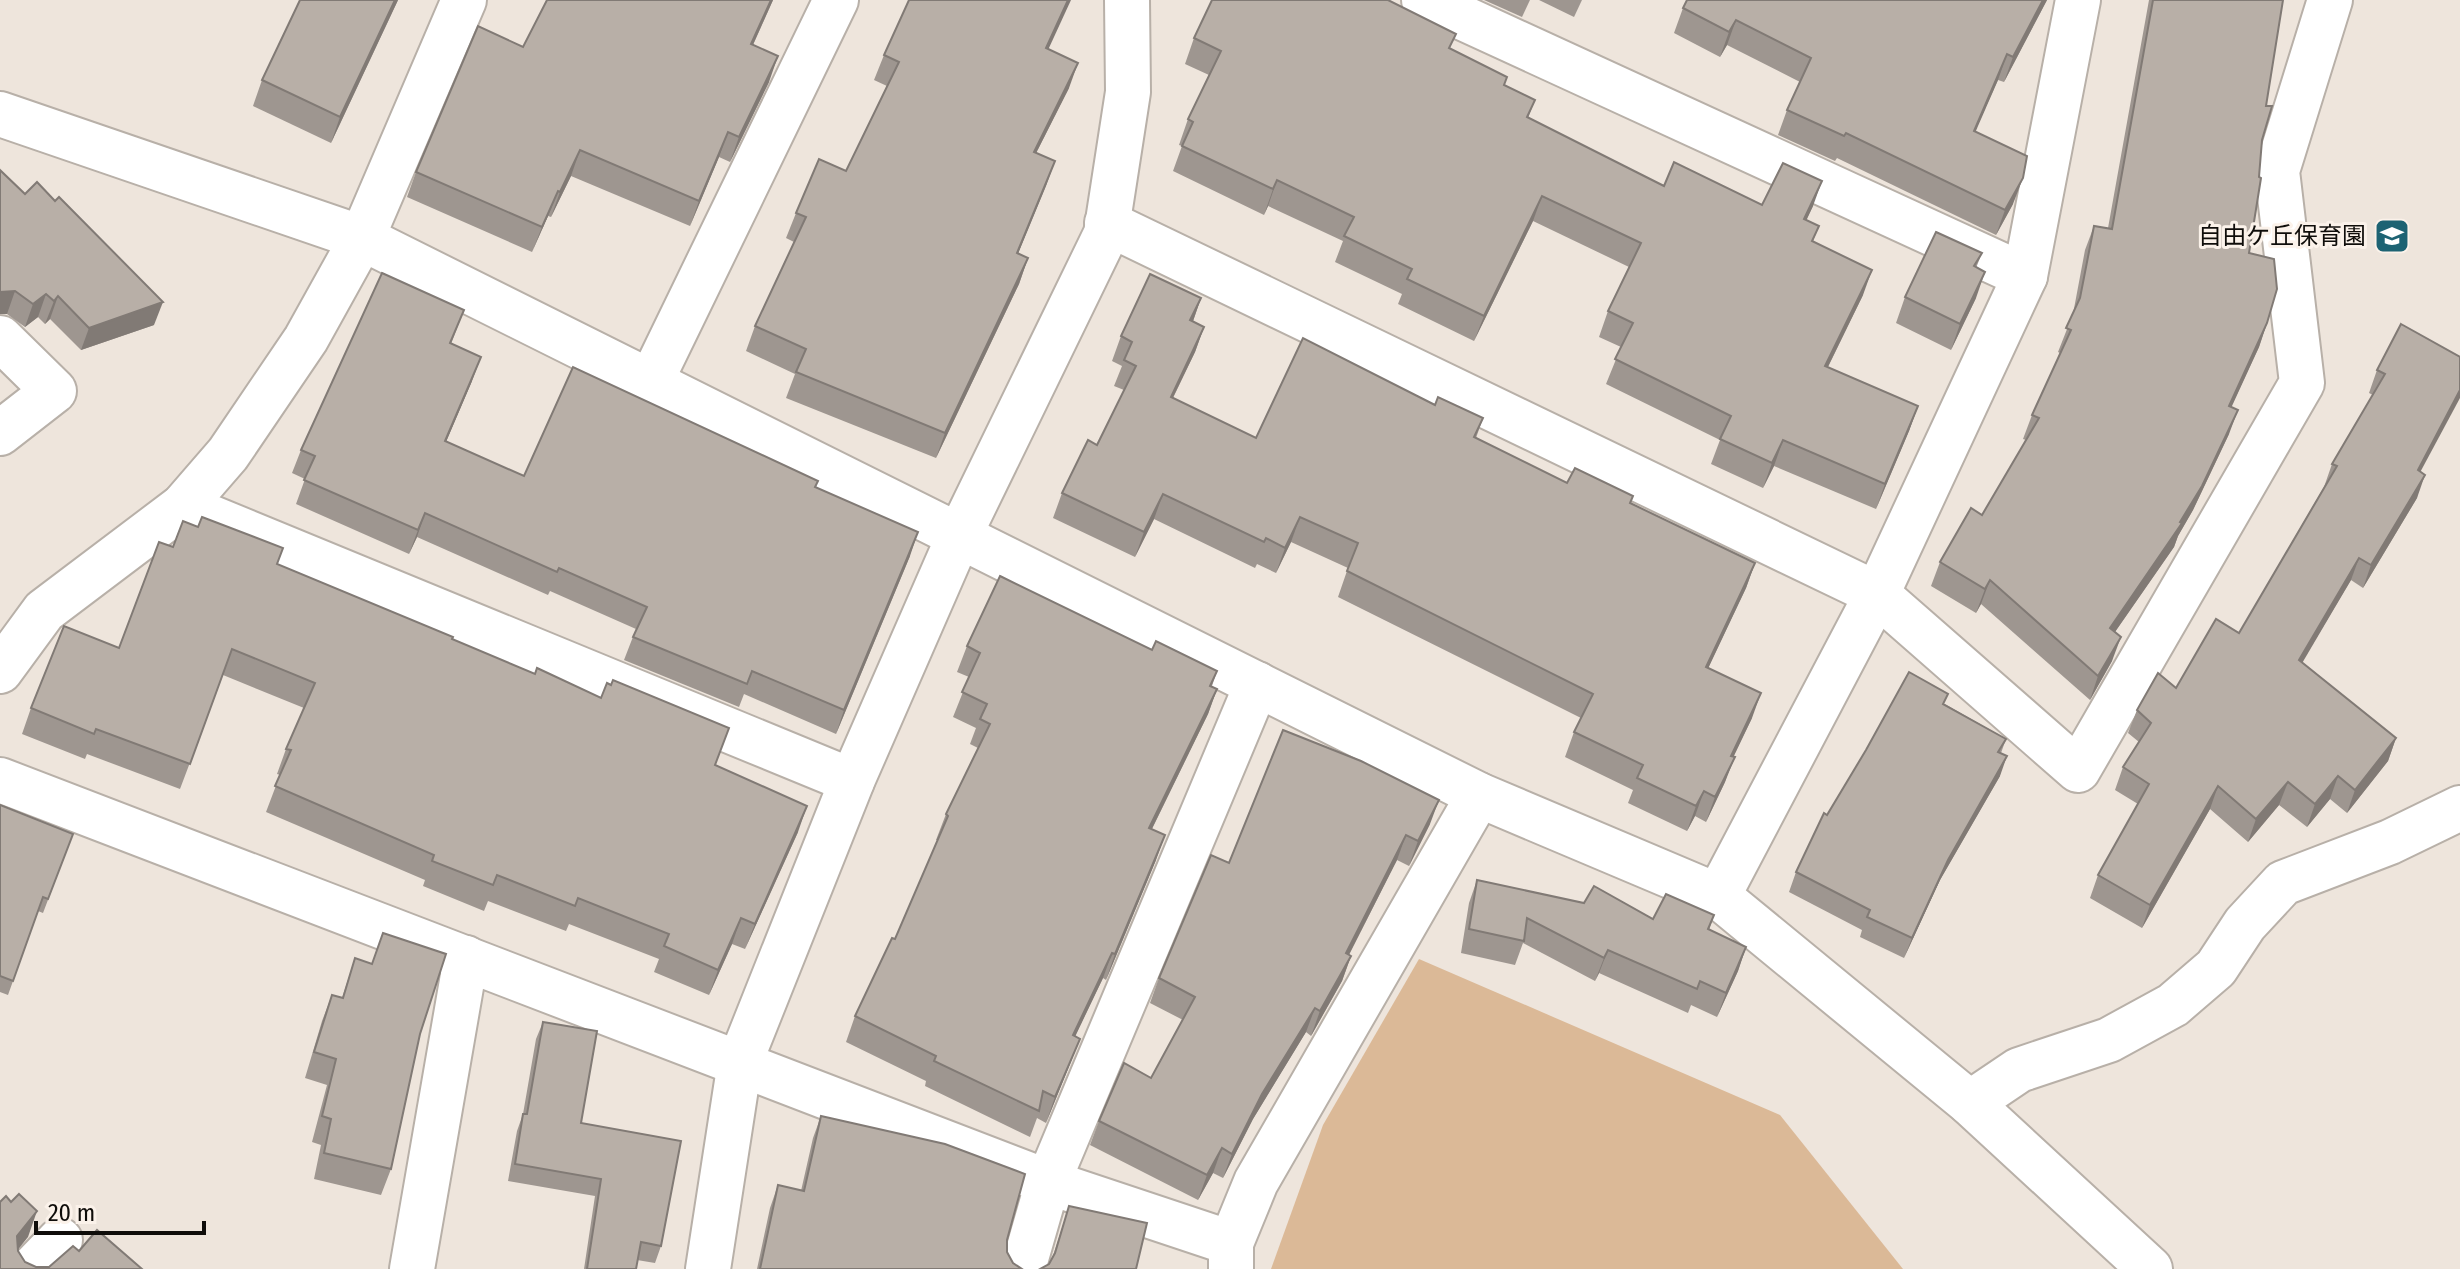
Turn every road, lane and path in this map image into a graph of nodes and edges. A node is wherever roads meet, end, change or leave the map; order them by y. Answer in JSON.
{"nodes":[{"id":1,"x":464,"y":0,"type":"edge"},
{"id":2,"x":836,"y":0,"type":"edge"},
{"id":3,"x":1127,"y":0,"type":"edge"},
{"id":4,"x":1424,"y":0,"type":"edge"},
{"id":5,"x":2078,"y":0,"type":"edge"},
{"id":6,"x":2330,"y":0,"type":"edge"},
{"id":7,"x":0,"y":114,"type":"edge"},
{"id":8,"x":1107,"y":223,"type":"junction"},
{"id":9,"x":362,"y":238,"type":"junction"},
{"id":10,"x":2025,"y":276,"type":"junction"},
{"id":11,"x":0,"y":338,"type":"edge"},
{"id":12,"x":651,"y":381,"type":"junction"},
{"id":13,"x":0,"y":433,"type":"edge"},
{"id":14,"x":183,"y":506,"type":"junction"},
{"id":15,"x":959,"y":536,"type":"junction"},
{"id":16,"x":1877,"y":594,"type":"junction"},
{"id":17,"x":0,"y":671,"type":"edge"},
{"id":18,"x":1257,"y":684,"type":"junction"},
{"id":19,"x":0,"y":780,"type":"edge"},
{"id":20,"x":852,"y":781,"type":"junction"},
{"id":21,"x":1479,"y":795,"type":"junction"},
{"id":22,"x":2460,"y":808,"type":"edge"},
{"id":23,"x":1718,"y":896,"type":"junction"},
{"id":24,"x":466,"y":958,"type":"junction"},
{"id":25,"x":740,"y":1062,"type":"junction"},
{"id":26,"x":1970,"y":1103,"type":"junction"},
{"id":27,"x":1048,"y":1182,"type":"junction"},
{"id":28,"x":1231,"y":1256,"type":"edge"},
{"id":29,"x":412,"y":1269,"type":"edge"},
{"id":30,"x":708,"y":1269,"type":"edge"},
{"id":31,"x":1023,"y":1269,"type":"edge"},
{"id":32,"x":2150,"y":1269,"type":"edge"}],
"edges":[{"from":1,"to":9,"type":"street"},
{"from":2,"to":12,"type":"street"},
{"from":3,"to":8,"type":"street"},
{"from":4,"to":10,"type":"street"},
{"from":5,"to":10,"type":"street"},
{"from":6,"to":16,"type":"street"},
{"from":7,"to":9,"type":"street"},
{"from":8,"to":15,"type":"street"},
{"from":8,"to":16,"type":"street"},
{"from":9,"to":12,"type":"street"},
{"from":9,"to":14,"type":"street"},
{"from":10,"to":16,"type":"street"},
{"from":11,"to":13,"type":"street"},
{"from":12,"to":15,"type":"street"},
{"from":14,"to":17,"type":"street"},
{"from":14,"to":20,"type":"street"},
{"from":15,"to":18,"type":"street"},
{"from":15,"to":20,"type":"street"},
{"from":16,"to":23,"type":"street"},
{"from":18,"to":21,"type":"street"},
{"from":18,"to":27,"type":"street"},
{"from":19,"to":24,"type":"street"},
{"from":20,"to":25,"type":"street"},
{"from":21,"to":23,"type":"street"},
{"from":21,"to":28,"type":"street"},
{"from":22,"to":26,"type":"street"},
{"from":23,"to":26,"type":"street"},
{"from":24,"to":25,"type":"street"},
{"from":24,"to":29,"type":"street"},
{"from":25,"to":27,"type":"street"},
{"from":25,"to":30,"type":"street"},
{"from":26,"to":32,"type":"street"},
{"from":27,"to":28,"type":"street"},
{"from":27,"to":31,"type":"street"}]}
